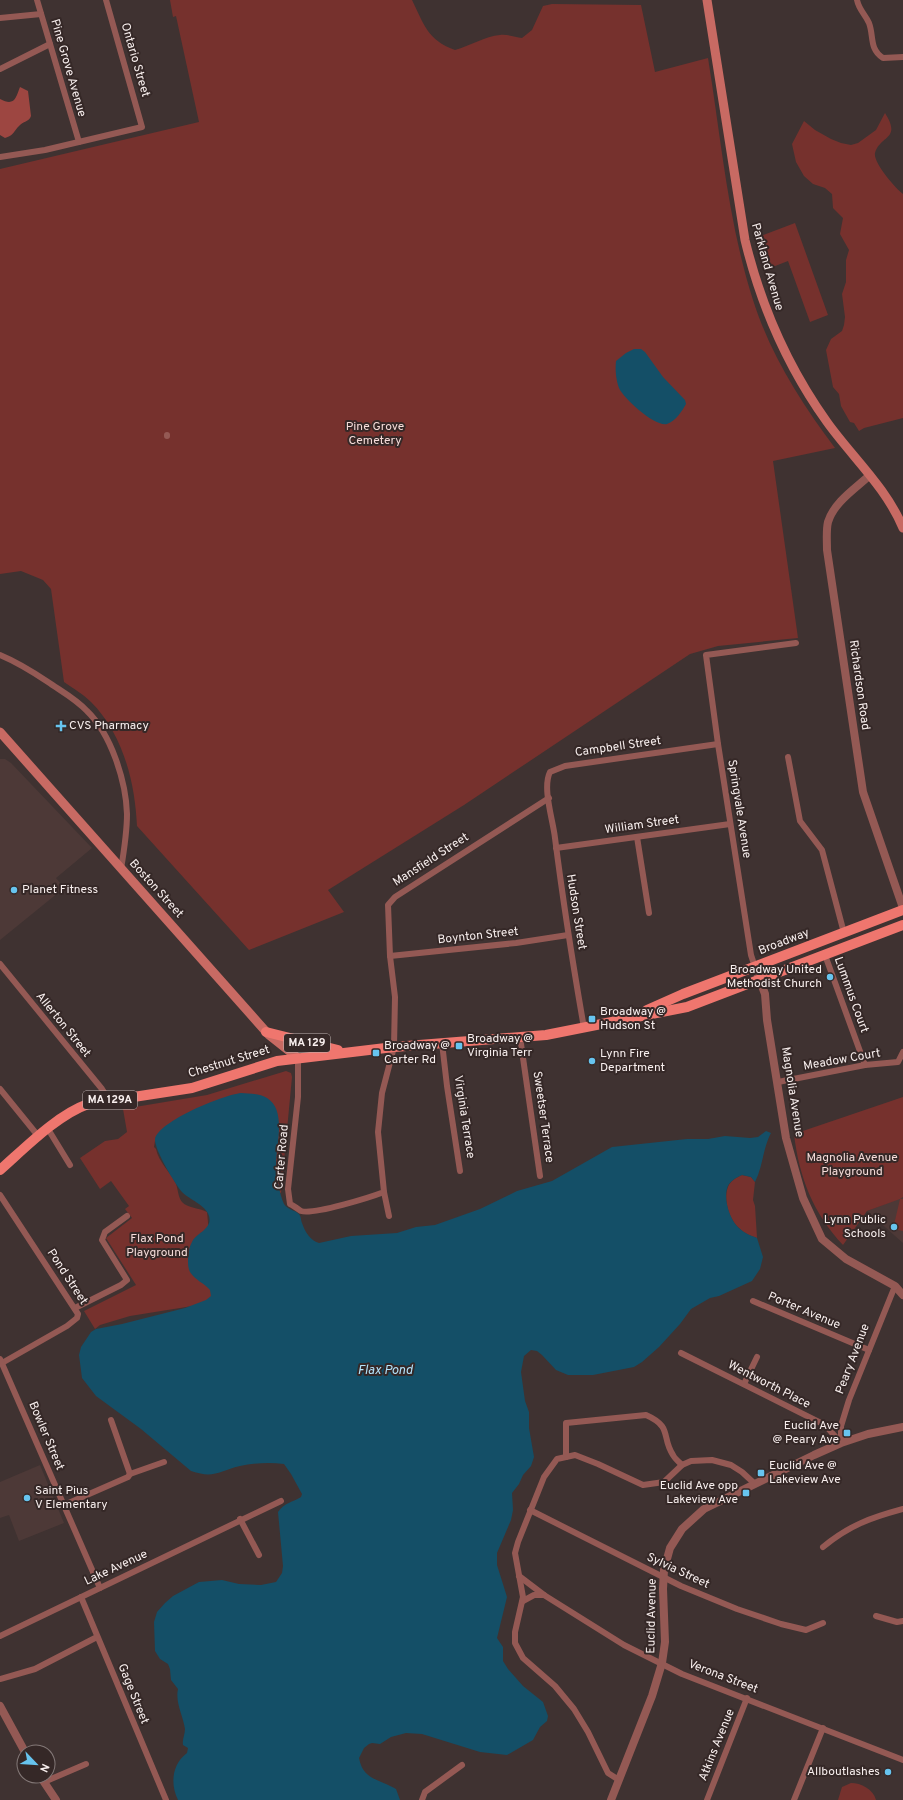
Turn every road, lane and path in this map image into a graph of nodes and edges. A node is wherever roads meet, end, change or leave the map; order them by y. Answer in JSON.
{"nodes":[{"id":1,"x":37,"y":0,"type":"edge"},
{"id":2,"x":106,"y":0,"type":"edge"},
{"id":3,"x":707,"y":0,"type":"edge"},
{"id":4,"x":857,"y":0,"type":"edge"},
{"id":5,"x":41,"y":14,"type":"junction"},
{"id":6,"x":0,"y":18,"type":"edge"},
{"id":7,"x":50,"y":44,"type":"junction"},
{"id":8,"x":903,"y":57,"type":"edge"},
{"id":9,"x":0,"y":69,"type":"edge"},
{"id":10,"x":79,"y":142,"type":"junction"},
{"id":11,"x":0,"y":157,"type":"edge"},
{"id":12,"x":870,"y":475,"type":"junction"},
{"id":13,"x":903,"y":528,"type":"edge"},
{"id":14,"x":796,"y":643,"type":"dead end"},
{"id":15,"x":0,"y":655,"type":"edge"},
{"id":16,"x":2,"y":737,"type":"edge"},
{"id":17,"x":718,"y":744,"type":"junction"},
{"id":18,"x":788,"y":757,"type":"dead end"},
{"id":19,"x":549,"y":798,"type":"junction"},
{"id":20,"x":730,"y":824,"type":"junction"},
{"id":21,"x":637,"y":837,"type":"junction"},
{"id":22,"x":556,"y":848,"type":"junction"},
{"id":23,"x":121,"y":869,"type":"junction"},
{"id":24,"x":903,"y":909,"type":"edge"},
{"id":25,"x":649,"y":913,"type":"dead end"},
{"id":26,"x":903,"y":925,"type":"edge"},
{"id":27,"x":844,"y":933,"type":"junction"},
{"id":28,"x":568,"y":935,"type":"junction"},
{"id":29,"x":825,"y":954,"type":"junction"},
{"id":30,"x":390,"y":956,"type":"junction"},
{"id":31,"x":0,"y":964,"type":"edge"},
{"id":32,"x":755,"y":967,"type":"junction"},
{"id":33,"x":760,"y":979,"type":"junction"},
{"id":34,"x":631,"y":1018,"type":"junction"},
{"id":35,"x":584,"y":1028,"type":"junction"},
{"id":36,"x":266,"y":1032,"type":"junction"},
{"id":37,"x":520,"y":1037,"type":"junction"},
{"id":38,"x":442,"y":1043,"type":"junction"},
{"id":39,"x":394,"y":1047,"type":"junction"},
{"id":40,"x":348,"y":1052,"type":"junction"},
{"id":41,"x":903,"y":1052,"type":"edge"},
{"id":42,"x":298,"y":1058,"type":"junction"},
{"id":43,"x":865,"y":1065,"type":"junction"},
{"id":44,"x":778,"y":1082,"type":"junction"},
{"id":45,"x":0,"y":1089,"type":"edge"},
{"id":46,"x":108,"y":1100,"type":"junction"},
{"id":47,"x":48,"y":1129,"type":"junction"},
{"id":48,"x":39,"y":1137,"type":"junction"},
{"id":49,"x":70,"y":1165,"type":"dead end"},
{"id":50,"x":0,"y":1170,"type":"edge"},
{"id":51,"x":460,"y":1171,"type":"dead end"},
{"id":52,"x":540,"y":1176,"type":"dead end"},
{"id":53,"x":384,"y":1192,"type":"junction"},
{"id":54,"x":0,"y":1196,"type":"edge"},
{"id":55,"x":127,"y":1216,"type":"dead end"},
{"id":56,"x":389,"y":1216,"type":"dead end"},
{"id":57,"x":895,"y":1286,"type":"junction"},
{"id":58,"x":903,"y":1295,"type":"edge"},
{"id":59,"x":753,"y":1301,"type":"dead end"},
{"id":60,"x":75,"y":1308,"type":"junction"},
{"id":61,"x":869,"y":1350,"type":"junction"},
{"id":62,"x":681,"y":1353,"type":"dead end"},
{"id":63,"x":757,"y":1358,"type":"dead end"},
{"id":64,"x":1,"y":1361,"type":"edge"},
{"id":65,"x":744,"y":1384,"type":"junction"},
{"id":66,"x":111,"y":1420,"type":"dead end"},
{"id":67,"x":903,"y":1427,"type":"edge"},
{"id":68,"x":841,"y":1443,"type":"junction"},
{"id":69,"x":566,"y":1457,"type":"junction"},
{"id":70,"x":164,"y":1462,"type":"dead end"},
{"id":71,"x":682,"y":1465,"type":"junction"},
{"id":72,"x":130,"y":1474,"type":"junction"},
{"id":73,"x":755,"y":1484,"type":"junction"},
{"id":74,"x":281,"y":1501,"type":"dead end"},
{"id":75,"x":64,"y":1505,"type":"junction"},
{"id":76,"x":903,"y":1509,"type":"edge"},
{"id":77,"x":530,"y":1510,"type":"junction"},
{"id":78,"x":240,"y":1519,"type":"junction"},
{"id":79,"x":823,"y":1547,"type":"dead end"},
{"id":80,"x":259,"y":1555,"type":"dead end"},
{"id":81,"x":519,"y":1576,"type":"junction"},
{"id":82,"x":664,"y":1577,"type":"junction"},
{"id":83,"x":100,"y":1588,"type":"junction"},
{"id":84,"x":544,"y":1595,"type":"junction"},
{"id":85,"x":81,"y":1597,"type":"junction"},
{"id":86,"x":523,"y":1601,"type":"junction"},
{"id":87,"x":876,"y":1616,"type":"dead end"},
{"id":88,"x":903,"y":1621,"type":"edge"},
{"id":89,"x":823,"y":1623,"type":"dead end"},
{"id":90,"x":0,"y":1636,"type":"edge"},
{"id":91,"x":97,"y":1637,"type":"junction"},
{"id":92,"x":662,"y":1664,"type":"junction"},
{"id":93,"x":0,"y":1679,"type":"edge"},
{"id":94,"x":747,"y":1698,"type":"junction"},
{"id":95,"x":0,"y":1706,"type":"edge"},
{"id":96,"x":822,"y":1728,"type":"junction"},
{"id":97,"x":21,"y":1744,"type":"edge"},
{"id":98,"x":903,"y":1760,"type":"edge"},
{"id":99,"x":86,"y":1764,"type":"dead end"},
{"id":100,"x":462,"y":1765,"type":"dead end"},
{"id":101,"x":56,"y":1774,"type":"edge"},
{"id":102,"x":619,"y":1780,"type":"junction"},
{"id":103,"x":45,"y":1784,"type":"edge"},
{"id":104,"x":56,"y":1800,"type":"edge"},
{"id":105,"x":166,"y":1800,"type":"edge"},
{"id":106,"x":422,"y":1800,"type":"edge"},
{"id":107,"x":611,"y":1800,"type":"edge"},
{"id":108,"x":707,"y":1800,"type":"edge"},
{"id":109,"x":794,"y":1800,"type":"edge"}],
"edges":[{"from":1,"to":5,"type":"street","name":"Pine Grove Avenue"},
{"from":2,"to":10,"type":"street","name":"Ontario Street"},
{"from":3,"to":12,"type":"main road","name":"Parkland Avenue"},
{"from":4,"to":8,"type":"street"},
{"from":5,"to":6,"type":"street"},
{"from":5,"to":7,"type":"street","name":"Pine Grove Avenue"},
{"from":7,"to":9,"type":"street"},
{"from":7,"to":10,"type":"street","name":"Pine Grove Avenue"},
{"from":10,"to":11,"type":"street"},
{"from":12,"to":13,"type":"main road","name":"Parkland Avenue"},
{"from":12,"to":24,"type":"street","name":"Richardson Road"},
{"from":14,"to":17,"type":"street","name":"Springvale Avenue"},
{"from":15,"to":23,"type":"street"},
{"from":16,"to":23,"type":"main road","name":"Boston Street","number":"MA 129"},
{"from":17,"to":19,"type":"street","name":"Campbell Street"},
{"from":17,"to":20,"type":"street","name":"Springvale Avenue"},
{"from":18,"to":27,"type":"street"},
{"from":19,"to":22,"type":"street","name":"Hudson Street"},
{"from":19,"to":30,"type":"street","name":"Mansfield Street"},
{"from":20,"to":21,"type":"street","name":"William Street"},
{"from":20,"to":32,"type":"street","name":"Springvale Avenue"},
{"from":21,"to":22,"type":"street","name":"William Street"},
{"from":21,"to":25,"type":"street"},
{"from":22,"to":28,"type":"street","name":"Hudson Street"},
{"from":23,"to":36,"type":"main road","name":"Boston Street","number":"MA 129"},
{"from":24,"to":27,"type":"main road","name":"Broadway","number":"MA 129"},
{"from":26,"to":29,"type":"main road","name":"Broadway","number":"MA 129"},
{"from":27,"to":32,"type":"main road","name":"Broadway","number":"MA 129"},
{"from":28,"to":30,"type":"street","name":"Boynton Street"},
{"from":28,"to":35,"type":"street","name":"Hudson Street"},
{"from":29,"to":33,"type":"main road","name":"Broadway","number":"MA 129"},
{"from":29,"to":43,"type":"street","name":"Lummus Court"},
{"from":30,"to":39,"type":"street","name":"Mansfield Street"},
{"from":31,"to":46,"type":"street","name":"Allerton Street"},
{"from":32,"to":33,"type":"street","name":"Magnolia Avenue"},
{"from":32,"to":34,"type":"main road","name":"Broadway","number":"MA 129"},
{"from":33,"to":34,"type":"main road","name":"Broadway","number":"MA 129"},
{"from":33,"to":44,"type":"street","name":"Magnolia Avenue"},
{"from":34,"to":35,"type":"main road","name":"Broadway","number":"MA 129"},
{"from":35,"to":37,"type":"main road","name":"Broadway","number":"MA 129"},
{"from":36,"to":40,"type":"main road","number":"MA 129"},
{"from":36,"to":42,"type":"main road","name":"Boston Street","number":"MA 129"},
{"from":37,"to":38,"type":"main road","name":"Broadway","number":"MA 129"},
{"from":37,"to":52,"type":"street","name":"Sweetser Terrace"},
{"from":38,"to":39,"type":"main road","name":"Broadway","number":"MA 129"},
{"from":38,"to":51,"type":"street","name":"Virginia Terrace"},
{"from":39,"to":40,"type":"main road","name":"Broadway","number":"MA 129"},
{"from":39,"to":53,"type":"street"},
{"from":40,"to":42,"type":"main road","name":"Broadway","number":"MA 129"},
{"from":41,"to":43,"type":"street","name":"Meadow Court"},
{"from":42,"to":46,"type":"main road","name":"Chestnut Street","number":"MA 129A"},
{"from":42,"to":53,"type":"street","name":"Carter Road"},
{"from":43,"to":44,"type":"street","name":"Meadow Court"},
{"from":44,"to":57,"type":"street","name":"Magnolia Avenue"},
{"from":45,"to":48,"type":"street"},
{"from":46,"to":47,"type":"main road","name":"Chestnut Street","number":"MA 129A"},
{"from":47,"to":48,"type":"main road","name":"Chestnut Street","number":"MA 129A"},
{"from":47,"to":49,"type":"street"},
{"from":48,"to":50,"type":"main road","name":"Chestnut Street","number":"MA 129A"},
{"from":53,"to":56,"type":"street"},
{"from":54,"to":60,"type":"street","name":"Pond Street"},
{"from":55,"to":60,"type":"street"},
{"from":57,"to":58,"type":"street","name":"Magnolia Avenue"},
{"from":57,"to":61,"type":"street","name":"Peary Avenue"},
{"from":59,"to":61,"type":"street","name":"Porter Avenue"},
{"from":60,"to":64,"type":"street","name":"Pond Street"},
{"from":61,"to":68,"type":"street","name":"Peary Avenue"},
{"from":62,"to":65,"type":"street","name":"Wentworth Place"},
{"from":63,"to":65,"type":"street"},
{"from":64,"to":75,"type":"street","name":"Bowler Street"},
{"from":65,"to":68,"type":"street","name":"Wentworth Place"},
{"from":66,"to":72,"type":"street"},
{"from":67,"to":68,"type":"street","name":"Euclid Avenue"},
{"from":68,"to":73,"type":"street","name":"Euclid Avenue"},
{"from":69,"to":71,"type":"street"},
{"from":69,"to":71,"type":"street"},
{"from":69,"to":77,"type":"street"},
{"from":70,"to":72,"type":"street"},
{"from":71,"to":73,"type":"street"},
{"from":72,"to":75,"type":"street"},
{"from":73,"to":82,"type":"street","name":"Euclid Avenue"},
{"from":74,"to":78,"type":"street","name":"Lake Avenue"},
{"from":75,"to":83,"type":"street","name":"Bowler Street"},
{"from":76,"to":79,"type":"street"},
{"from":77,"to":81,"type":"street"},
{"from":77,"to":82,"type":"street","name":"Sylvia Street"},
{"from":78,"to":80,"type":"street"},
{"from":78,"to":83,"type":"street","name":"Lake Avenue"},
{"from":81,"to":84,"type":"street","name":"Verona Street"},
{"from":81,"to":86,"type":"street"},
{"from":82,"to":89,"type":"street","name":"Sylvia Street"},
{"from":82,"to":92,"type":"street","name":"Euclid Avenue"},
{"from":83,"to":85,"type":"street","name":"Lake Avenue"},
{"from":84,"to":86,"type":"street"},
{"from":84,"to":92,"type":"street","name":"Verona Street"},
{"from":85,"to":90,"type":"street","name":"Lake Avenue"},
{"from":85,"to":91,"type":"street","name":"Gage Street"},
{"from":86,"to":102,"type":"street"},
{"from":87,"to":88,"type":"street"},
{"from":91,"to":93,"type":"street"},
{"from":91,"to":105,"type":"street","name":"Gage Street"},
{"from":92,"to":94,"type":"street","name":"Verona Street"},
{"from":92,"to":102,"type":"street","name":"Euclid Avenue"},
{"from":94,"to":96,"type":"street","name":"Verona Street"},
{"from":94,"to":108,"type":"street","name":"Atkins Avenue"},
{"from":95,"to":97,"type":"street"},
{"from":96,"to":98,"type":"street","name":"Verona Street"},
{"from":96,"to":109,"type":"street"},
{"from":99,"to":101,"type":"street"},
{"from":100,"to":106,"type":"street"},
{"from":102,"to":107,"type":"street","name":"Euclid Avenue"},
{"from":103,"to":104,"type":"street"}]}
